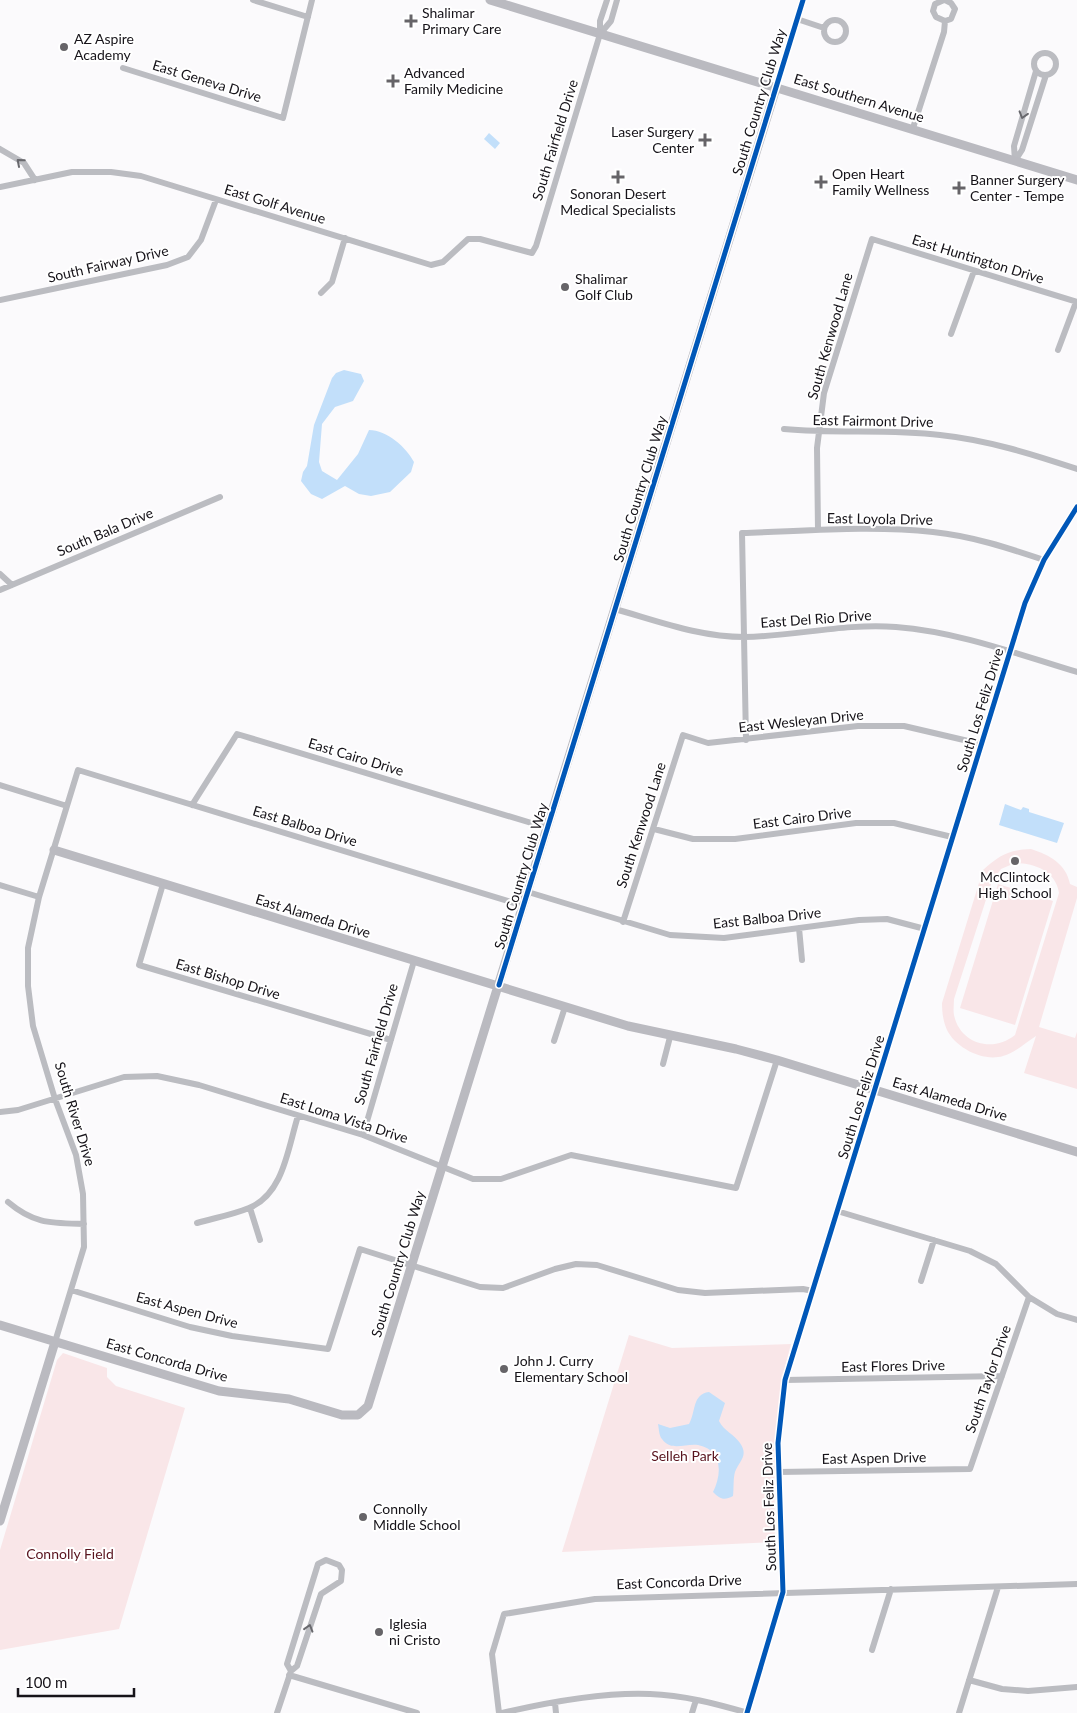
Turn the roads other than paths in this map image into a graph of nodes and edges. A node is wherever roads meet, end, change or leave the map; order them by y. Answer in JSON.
{"nodes":[{"id":1,"x":253,"y":0,"type":"edge"},
{"id":2,"x":312,"y":0,"type":"edge"},
{"id":3,"x":490,"y":0,"type":"edge"},
{"id":4,"x":606,"y":0,"type":"edge"},
{"id":5,"x":617,"y":0,"type":"edge"},
{"id":6,"x":803,"y":0,"type":"edge"},
{"id":7,"x":945,"y":0,"type":"edge"},
{"id":8,"x":308,"y":17,"type":"junction"},
{"id":9,"x":797,"y":19,"type":"junction"},
{"id":10,"x":945,"y":21,"type":"junction"},
{"id":11,"x":824,"y":28,"type":"dead end"},
{"id":12,"x":600,"y":34,"type":"junction"},
{"id":13,"x":124,"y":68,"type":"dead end"},
{"id":14,"x":1036,"y":71,"type":"junction"},
{"id":15,"x":1046,"y":75,"type":"junction"},
{"id":16,"x":776,"y":88,"type":"junction"},
{"id":17,"x":913,"y":128,"type":"junction"},
{"id":18,"x":0,"y":149,"type":"edge"},
{"id":19,"x":1015,"y":161,"type":"junction"},
{"id":20,"x":35,"y":180,"type":"junction"},
{"id":21,"x":1077,"y":180,"type":"edge"},
{"id":22,"x":0,"y":187,"type":"edge"},
{"id":23,"x":216,"y":200,"type":"junction"},
{"id":24,"x":345,"y":238,"type":"junction"},
{"id":25,"x":872,"y":240,"type":"joint"},
{"id":26,"x":532,"y":253,"type":"joint"},
{"id":27,"x":974,"y":271,"type":"junction"},
{"id":28,"x":321,"y":293,"type":"dead end"},
{"id":29,"x":0,"y":300,"type":"edge"},
{"id":30,"x":1076,"y":302,"type":"edge"},
{"id":31,"x":951,"y":334,"type":"dead end"},
{"id":32,"x":1058,"y":350,"type":"dead end"},
{"id":33,"x":784,"y":429,"type":"dead end"},
{"id":34,"x":818,"y":432,"type":"junction"},
{"id":35,"x":1077,"y":468,"type":"edge"},
{"id":36,"x":220,"y":497,"type":"dead end"},
{"id":37,"x":1077,"y":507,"type":"edge"},
{"id":38,"x":818,"y":530,"type":"junction"},
{"id":39,"x":1044,"y":560,"type":"junction"},
{"id":40,"x":0,"y":574,"type":"edge"},
{"id":41,"x":12,"y":584,"type":"junction"},
{"id":42,"x":0,"y":590,"type":"edge"},
{"id":43,"x":615,"y":609,"type":"junction"},
{"id":44,"x":744,"y":636,"type":"junction"},
{"id":45,"x":1010,"y":651,"type":"junction"},
{"id":46,"x":1077,"y":672,"type":"edge"},
{"id":47,"x":683,"y":735,"type":"joint"},
{"id":48,"x":746,"y":740,"type":"junction"},
{"id":49,"x":981,"y":744,"type":"junction"},
{"id":50,"x":78,"y":770,"type":"joint"},
{"id":51,"x":0,"y":785,"type":"edge"},
{"id":52,"x":192,"y":805,"type":"junction"},
{"id":53,"x":67,"y":806,"type":"junction"},
{"id":54,"x":548,"y":828,"type":"junction"},
{"id":55,"x":654,"y":829,"type":"junction"},
{"id":56,"x":952,"y":837,"type":"junction"},
{"id":57,"x":54,"y":850,"type":"junction"},
{"id":58,"x":163,"y":884,"type":"junction"},
{"id":59,"x":0,"y":885,"type":"edge"},
{"id":60,"x":528,"y":892,"type":"junction"},
{"id":61,"x":39,"y":897,"type":"junction"},
{"id":62,"x":524,"y":906,"type":"junction"},
{"id":63,"x":624,"y":922,"type":"junction"},
{"id":64,"x":799,"y":928,"type":"junction"},
{"id":65,"x":925,"y":929,"type":"junction"},
{"id":66,"x":802,"y":960,"type":"dead end"},
{"id":67,"x":414,"y":961,"type":"junction"},
{"id":68,"x":498,"y":985,"type":"junction"},
{"id":69,"x":565,"y":1007,"type":"junction"},
{"id":70,"x":670,"y":1037,"type":"junction"},
{"id":71,"x":391,"y":1040,"type":"junction"},
{"id":72,"x":554,"y":1041,"type":"dead end"},
{"id":73,"x":777,"y":1060,"type":"junction"},
{"id":74,"x":663,"y":1064,"type":"dead end"},
{"id":75,"x":875,"y":1090,"type":"junction"},
{"id":76,"x":55,"y":1099,"type":"junction"},
{"id":77,"x":0,"y":1112,"type":"edge"},
{"id":78,"x":298,"y":1116,"type":"junction"},
{"id":79,"x":363,"y":1134,"type":"junction"},
{"id":80,"x":1077,"y":1152,"type":"edge"},
{"id":81,"x":442,"y":1168,"type":"junction"},
{"id":82,"x":8,"y":1202,"type":"dead end"},
{"id":83,"x":250,"y":1208,"type":"junction"},
{"id":84,"x":837,"y":1211,"type":"junction"},
{"id":85,"x":196,"y":1223,"type":"dead end"},
{"id":86,"x":84,"y":1224,"type":"junction"},
{"id":87,"x":260,"y":1240,"type":"dead end"},
{"id":88,"x":934,"y":1240,"type":"junction"},
{"id":89,"x":412,"y":1266,"type":"junction"},
{"id":90,"x":921,"y":1281,"type":"dead end"},
{"id":91,"x":71,"y":1290,"type":"junction"},
{"id":92,"x":813,"y":1291,"type":"junction"},
{"id":93,"x":1029,"y":1298,"type":"junction"},
{"id":94,"x":1077,"y":1320,"type":"edge"},
{"id":95,"x":0,"y":1325,"type":"edge"},
{"id":96,"x":55,"y":1342,"type":"junction"},
{"id":97,"x":1002,"y":1376,"type":"junction"},
{"id":98,"x":785,"y":1380,"type":"junction"},
{"id":99,"x":358,"y":1415,"type":"joint"},
{"id":100,"x":970,"y":1470,"type":"joint"},
{"id":101,"x":779,"y":1472,"type":"junction"},
{"id":102,"x":0,"y":1521,"type":"edge"},
{"id":103,"x":1077,"y":1584,"type":"edge"},
{"id":104,"x":998,"y":1587,"type":"junction"},
{"id":105,"x":891,"y":1589,"type":"junction"},
{"id":106,"x":783,"y":1592,"type":"junction"},
{"id":107,"x":872,"y":1650,"type":"dead end"},
{"id":108,"x":290,"y":1673,"type":"junction"},
{"id":109,"x":970,"y":1680,"type":"junction"},
{"id":110,"x":1077,"y":1687,"type":"edge"},
{"id":111,"x":696,"y":1700,"type":"junction"},
{"id":112,"x":554,"y":1703,"type":"junction"},
{"id":113,"x":277,"y":1713,"type":"edge"},
{"id":114,"x":417,"y":1713,"type":"edge"},
{"id":115,"x":500,"y":1713,"type":"edge"},
{"id":116,"x":556,"y":1713,"type":"edge"},
{"id":117,"x":692,"y":1713,"type":"edge"},
{"id":118,"x":748,"y":1713,"type":"edge"},
{"id":119,"x":959,"y":1713,"type":"edge"}],
"edges":[{"from":1,"to":8,"type":"street"},
{"from":2,"to":8,"type":"street"},
{"from":3,"to":12,"type":"street","name":"East Southern Avenue"},
{"from":4,"to":12,"type":"street","name":"South Fairfield Drive"},
{"from":5,"to":12,"type":"street","name":"South Fairfield Drive"},
{"from":6,"to":9,"type":"street","name":"South Country Club Way"},
{"from":7,"to":10,"type":"street"},
{"from":7,"to":10,"type":"street"},
{"from":8,"to":13,"type":"street","name":"East Geneva Drive"},
{"from":9,"to":11,"type":"street"},
{"from":9,"to":16,"type":"street","name":"South Country Club Way"},
{"from":10,"to":17,"type":"street"},
{"from":12,"to":16,"type":"street","name":"East Southern Avenue"},
{"from":12,"to":26,"type":"street","name":"South Fairfield Drive"},
{"from":14,"to":15,"type":"street"},
{"from":14,"to":15,"type":"street"},
{"from":14,"to":19,"type":"street","one_way":true},
{"from":15,"to":19,"type":"street"},
{"from":16,"to":17,"type":"street","name":"East Southern Avenue"},
{"from":16,"to":43,"type":"street","name":"South Country Club Way"},
{"from":17,"to":19,"type":"street","name":"East Southern Avenue"},
{"from":20,"to":18,"type":"street","one_way":true},
{"from":19,"to":21,"type":"street","name":"East Southern Avenue"},
{"from":20,"to":22,"type":"street","name":"East Golf Avenue"},
{"from":20,"to":23,"type":"street","name":"East Golf Avenue"},
{"from":23,"to":24,"type":"street","name":"East Golf Avenue"},
{"from":23,"to":29,"type":"street","name":"South Fairway Drive"},
{"from":24,"to":26,"type":"street","name":"East Golf Avenue"},
{"from":24,"to":28,"type":"street"},
{"from":25,"to":27,"type":"street","name":"East Huntington Drive"},
{"from":25,"to":34,"type":"street","name":"South Kenwood Lane"},
{"from":27,"to":30,"type":"street","name":"East Huntington Drive"},
{"from":27,"to":31,"type":"street"},
{"from":30,"to":32,"type":"street"},
{"from":33,"to":34,"type":"street","name":"East Fairmont Drive"},
{"from":34,"to":35,"type":"street","name":"East Fairmont Drive"},
{"from":34,"to":38,"type":"street","name":"South Kenwood Lane"},
{"from":36,"to":41,"type":"street","name":"South Bala Drive"},
{"from":37,"to":39,"type":"street","name":"South Los Feliz Drive"},
{"from":38,"to":39,"type":"street","name":"East Loyola Drive"},
{"from":38,"to":44,"type":"street","name":"East Loyola Drive"},
{"from":39,"to":45,"type":"street","name":"South Los Feliz Drive"},
{"from":40,"to":41,"type":"street"},
{"from":41,"to":42,"type":"street","name":"South Bala Drive"},
{"from":43,"to":44,"type":"street","name":"East Del Rio Drive"},
{"from":43,"to":54,"type":"street","name":"South Country Club Way"},
{"from":44,"to":45,"type":"street","name":"East Del Rio Drive"},
{"from":44,"to":48,"type":"street"},
{"from":45,"to":46,"type":"street","name":"East Del Rio Drive"},
{"from":45,"to":49,"type":"street","name":"South Los Feliz Drive"},
{"from":47,"to":48,"type":"street","name":"East Wesleyan Drive"},
{"from":47,"to":55,"type":"street","name":"South Kenwood Lane"},
{"from":48,"to":49,"type":"street","name":"East Wesleyan Drive"},
{"from":49,"to":56,"type":"street","name":"South Los Feliz Drive"},
{"from":50,"to":52,"type":"street","name":"East Balboa Drive"},
{"from":50,"to":53,"type":"street","name":"South River Drive"},
{"from":51,"to":53,"type":"street"},
{"from":52,"to":54,"type":"street","name":"East Cairo Drive"},
{"from":52,"to":62,"type":"street","name":"East Balboa Drive"},
{"from":53,"to":57,"type":"street","name":"South River Drive"},
{"from":54,"to":60,"type":"street","name":"South Country Club Way"},
{"from":55,"to":56,"type":"street","name":"East Cairo Drive"},
{"from":55,"to":63,"type":"street","name":"South Kenwood Lane"},
{"from":56,"to":65,"type":"street","name":"South Los Feliz Drive"},
{"from":57,"to":58,"type":"street","name":"East Alameda Drive"},
{"from":57,"to":61,"type":"street","name":"South River Drive"},
{"from":58,"to":67,"type":"street","name":"East Alameda Drive"},
{"from":58,"to":71,"type":"street","name":"East Bishop Drive"},
{"from":59,"to":61,"type":"street"},
{"from":60,"to":62,"type":"street","name":"South Country Club Way"},
{"from":60,"to":63,"type":"street","name":"East Balboa Drive"},
{"from":61,"to":76,"type":"street","name":"South River Drive"},
{"from":62,"to":68,"type":"street","name":"South Country Club Way"},
{"from":63,"to":64,"type":"street","name":"East Balboa Drive"},
{"from":64,"to":65,"type":"street","name":"East Balboa Drive"},
{"from":64,"to":66,"type":"street"},
{"from":65,"to":75,"type":"street","name":"South Los Feliz Drive"},
{"from":67,"to":68,"type":"street","name":"East Alameda Drive"},
{"from":67,"to":71,"type":"street","name":"South Fairfield Drive"},
{"from":68,"to":69,"type":"street","name":"East Alameda Drive"},
{"from":68,"to":81,"type":"street","name":"South Country Club Way"},
{"from":69,"to":70,"type":"street","name":"East Alameda Drive"},
{"from":69,"to":72,"type":"street"},
{"from":70,"to":73,"type":"street","name":"East Alameda Drive"},
{"from":70,"to":74,"type":"street"},
{"from":71,"to":79,"type":"street","name":"South Fairfield Drive"},
{"from":73,"to":75,"type":"street","name":"East Alameda Drive"},
{"from":73,"to":81,"type":"street","name":"East Loma Vista Drive"},
{"from":75,"to":80,"type":"street","name":"East Alameda Drive"},
{"from":75,"to":84,"type":"street","name":"South Los Feliz Drive"},
{"from":76,"to":77,"type":"street","name":"East Loma Vista Drive"},
{"from":76,"to":78,"type":"street","name":"East Loma Vista Drive"},
{"from":76,"to":86,"type":"street","name":"South River Drive"},
{"from":78,"to":79,"type":"street","name":"East Loma Vista Drive"},
{"from":78,"to":83,"type":"street"},
{"from":79,"to":81,"type":"street","name":"East Loma Vista Drive"},
{"from":81,"to":89,"type":"street","name":"South Country Club Way"},
{"from":82,"to":86,"type":"street"},
{"from":83,"to":85,"type":"street"},
{"from":83,"to":87,"type":"street"},
{"from":84,"to":88,"type":"street"},
{"from":84,"to":92,"type":"street","name":"South Los Feliz Drive"},
{"from":86,"to":91,"type":"street","name":"South River Drive"},
{"from":88,"to":90,"type":"street"},
{"from":88,"to":93,"type":"street"},
{"from":89,"to":91,"type":"street","name":"East Aspen Drive"},
{"from":89,"to":92,"type":"street"},
{"from":89,"to":99,"type":"street","name":"South Country Club Way"},
{"from":91,"to":96,"type":"street","name":"South River Drive"},
{"from":92,"to":98,"type":"street","name":"South Los Feliz Drive"},
{"from":93,"to":94,"type":"street"},
{"from":93,"to":97,"type":"street","name":"South Taylor Drive"},
{"from":95,"to":96,"type":"street","name":"East Concorda Drive"},
{"from":96,"to":99,"type":"street","name":"East Concorda Drive"},
{"from":96,"to":102,"type":"street","name":"South River Drive"},
{"from":97,"to":98,"type":"street","name":"East Flores Drive"},
{"from":97,"to":100,"type":"street","name":"South Taylor Drive"},
{"from":98,"to":101,"type":"street","name":"South Los Feliz Drive"},
{"from":100,"to":101,"type":"street","name":"East Aspen Drive"},
{"from":101,"to":106,"type":"street","name":"South Los Feliz Drive"},
{"from":103,"to":104,"type":"street","name":"East Concorda Drive"},
{"from":104,"to":105,"type":"street","name":"East Concorda Drive"},
{"from":104,"to":109,"type":"street"},
{"from":105,"to":106,"type":"street","name":"East Concorda Drive"},
{"from":105,"to":107,"type":"street"},
{"from":106,"to":115,"type":"street","name":"East Concorda Drive"},
{"from":106,"to":118,"type":"street","name":"South Los Feliz Drive"},
{"from":108,"to":108,"type":"street","one_way":true},
{"from":108,"to":113,"type":"street"},
{"from":108,"to":114,"type":"street"},
{"from":109,"to":110,"type":"street"},
{"from":109,"to":119,"type":"street"},
{"from":111,"to":112,"type":"street"},
{"from":111,"to":117,"type":"street"},
{"from":111,"to":118,"type":"street"},
{"from":112,"to":115,"type":"street"},
{"from":112,"to":116,"type":"street"}]}
